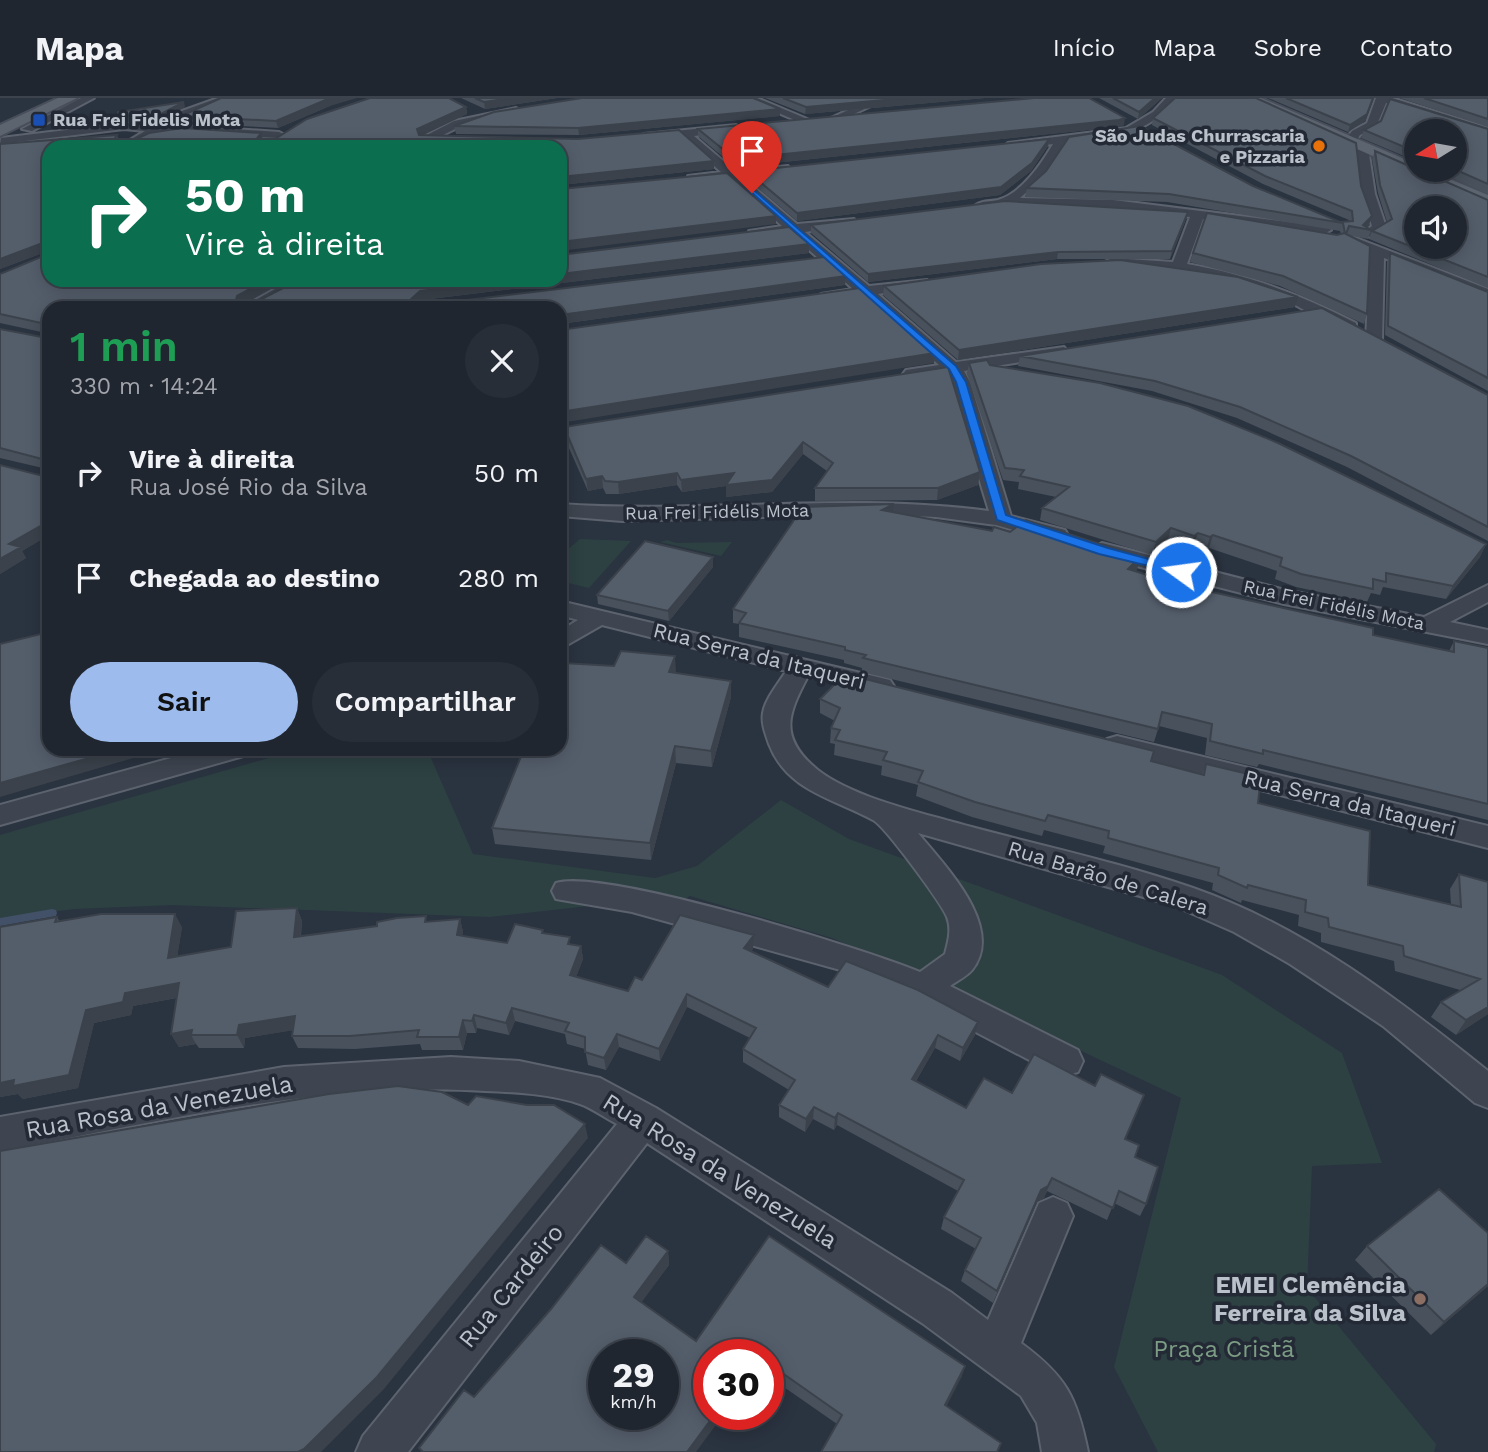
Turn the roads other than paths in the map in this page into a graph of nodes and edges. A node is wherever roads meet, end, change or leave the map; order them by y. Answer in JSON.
{"nodes":[{"id":1,"x":89,"y":98,"type":"edge"},
{"id":2,"x":228,"y":98,"type":"edge"},
{"id":3,"x":748,"y":98,"type":"edge"},
{"id":4,"x":883,"y":98,"type":"edge"},
{"id":5,"x":1172,"y":98,"type":"edge"},
{"id":6,"x":1250,"y":98,"type":"edge"},
{"id":7,"x":1273,"y":98,"type":"edge"},
{"id":8,"x":1381,"y":98,"type":"edge"},
{"id":9,"x":79,"y":108,"type":"edge"},
{"id":10,"x":533,"y":109,"type":"edge"},
{"id":11,"x":472,"y":110,"type":"edge"},
{"id":12,"x":878,"y":114,"type":"edge"},
{"id":13,"x":484,"y":116,"type":"junction"},
{"id":14,"x":1117,"y":117,"type":"edge"},
{"id":15,"x":822,"y":119,"type":"junction"},
{"id":16,"x":780,"y":123,"type":"edge"},
{"id":17,"x":124,"y":126,"type":"junction"},
{"id":18,"x":754,"y":126,"type":"edge"},
{"id":19,"x":155,"y":127,"type":"junction"},
{"id":20,"x":291,"y":129,"type":"edge"},
{"id":21,"x":1143,"y":131,"type":"junction"},
{"id":22,"x":1488,"y":132,"type":"edge"},
{"id":23,"x":684,"y":133,"type":"junction"},
{"id":24,"x":279,"y":135,"type":"junction"},
{"id":25,"x":0,"y":138,"type":"edge"},
{"id":26,"x":632,"y":138,"type":"edge"},
{"id":27,"x":426,"y":139,"type":"joint"},
{"id":28,"x":135,"y":140,"type":"edge"},
{"id":29,"x":273,"y":140,"type":"edge"},
{"id":30,"x":451,"y":140,"type":"edge"},
{"id":31,"x":1061,"y":140,"type":"junction"},
{"id":32,"x":1356,"y":141,"type":"junction"},
{"id":33,"x":992,"y":147,"type":"edge"},
{"id":34,"x":1404,"y":155,"type":"edge"},
{"id":35,"x":800,"y":167,"type":"edge"},
{"id":36,"x":732,"y":175,"type":"junction"},
{"id":37,"x":679,"y":180,"type":"edge"},
{"id":38,"x":1467,"y":182,"type":"edge"},
{"id":39,"x":1488,"y":191,"type":"edge"},
{"id":40,"x":1004,"y":202,"type":"junction"},
{"id":41,"x":1488,"y":202,"type":"edge"},
{"id":42,"x":963,"y":207,"type":"edge"},
{"id":43,"x":1301,"y":212,"type":"edge"},
{"id":44,"x":1198,"y":214,"type":"junction"},
{"id":45,"x":867,"y":219,"type":"edge"},
{"id":46,"x":1333,"y":228,"type":"junction"},
{"id":47,"x":793,"y":229,"type":"junction"},
{"id":48,"x":1369,"y":235,"type":"junction"},
{"id":49,"x":738,"y":236,"type":"edge"},
{"id":50,"x":1097,"y":262,"type":"edge"},
{"id":51,"x":1178,"y":267,"type":"junction"},
{"id":52,"x":945,"y":280,"type":"edge"},
{"id":53,"x":290,"y":287,"type":"edge"},
{"id":54,"x":312,"y":287,"type":"edge"},
{"id":55,"x":284,"y":290,"type":"junction"},
{"id":56,"x":864,"y":292,"type":"junction"},
{"id":57,"x":1488,"y":295,"type":"edge"},
{"id":58,"x":811,"y":299,"type":"edge"},
{"id":59,"x":262,"y":301,"type":"edge"},
{"id":60,"x":1321,"y":310,"type":"junction"},
{"id":61,"x":1280,"y":317,"type":"edge"},
{"id":62,"x":1074,"y":349,"type":"edge"},
{"id":63,"x":958,"y":367,"type":"junction"},
{"id":64,"x":1034,"y":375,"type":"edge"},
{"id":65,"x":899,"y":376,"type":"edge"},
{"id":66,"x":567,"y":510,"type":"edge"},
{"id":67,"x":1001,"y":517,"type":"junction"},
{"id":68,"x":1488,"y":593,"type":"edge"},
{"id":69,"x":567,"y":610,"type":"edge"},
{"id":70,"x":599,"y":617,"type":"junction"},
{"id":71,"x":1428,"y":625,"type":"junction"},
{"id":72,"x":1488,"y":637,"type":"edge"},
{"id":73,"x":567,"y":638,"type":"edge"},
{"id":74,"x":801,"y":666,"type":"junction"},
{"id":75,"x":906,"y":692,"type":"edge"},
{"id":76,"x":1092,"y":739,"type":"edge"},
{"id":77,"x":212,"y":756,"type":"edge"},
{"id":78,"x":887,"y":814,"type":"junction"},
{"id":79,"x":0,"y":815,"type":"edge"},
{"id":80,"x":1488,"y":837,"type":"edge"},
{"id":81,"x":567,"y":891,"type":"dead end"},
{"id":82,"x":923,"y":988,"type":"junction"},
{"id":83,"x":1065,"y":1061,"type":"dead end"},
{"id":84,"x":1488,"y":1092,"type":"edge"},
{"id":85,"x":643,"y":1120,"type":"junction"},
{"id":86,"x":0,"y":1134,"type":"edge"},
{"id":87,"x":1053,"y":1216,"type":"dead end"},
{"id":88,"x":996,"y":1351,"type":"junction"},
{"id":89,"x":379,"y":1452,"type":"edge"},
{"id":90,"x":1065,"y":1452,"type":"edge"}],
"edges":[{"from":1,"to":9,"type":"street"},
{"from":2,"to":19,"type":"street"},
{"from":3,"to":15,"type":"street"},
{"from":4,"to":15,"type":"street"},
{"from":5,"to":21,"type":"street"},
{"from":6,"to":32,"type":"main road"},
{"from":7,"to":32,"type":"main road"},
{"from":8,"to":22,"type":"street"},
{"from":8,"to":32,"type":"street"},
{"from":9,"to":17,"type":"street"},
{"from":9,"to":25,"type":"main road"},
{"from":10,"to":13,"type":"street"},
{"from":11,"to":13,"type":"street"},
{"from":12,"to":15,"type":"street"},
{"from":13,"to":27,"type":"street"},
{"from":14,"to":21,"type":"street"},
{"from":15,"to":16,"type":"street"},
{"from":17,"to":19,"type":"street"},
{"from":17,"to":25,"type":"street"},
{"from":18,"to":23,"type":"street"},
{"from":19,"to":24,"type":"street"},
{"from":19,"to":28,"type":"street"},
{"from":20,"to":24,"type":"street"},
{"from":21,"to":31,"type":"street"},
{"from":23,"to":26,"type":"street"},
{"from":23,"to":36,"type":"street"},
{"from":24,"to":29,"type":"street"},
{"from":27,"to":30,"type":"street"},
{"from":31,"to":33,"type":"street"},
{"from":31,"to":40,"type":"street"},
{"from":32,"to":34,"type":"main road"},
{"from":32,"to":41,"type":"main road"},
{"from":32,"to":48,"type":"street"},
{"from":35,"to":36,"type":"street"},
{"from":36,"to":37,"type":"street"},
{"from":36,"to":47,"type":"street"},
{"from":38,"to":39,"type":"main road"},
{"from":40,"to":42,"type":"street"},
{"from":40,"to":44,"type":"street"},
{"from":43,"to":46,"type":"street"},
{"from":44,"to":46,"type":"street"},
{"from":44,"to":51,"type":"street"},
{"from":45,"to":47,"type":"street"},
{"from":46,"to":48,"type":"street"},
{"from":46,"to":48,"type":"street"},
{"from":47,"to":49,"type":"street"},
{"from":47,"to":56,"type":"street"},
{"from":48,"to":57,"type":"street"},
{"from":48,"to":60,"type":"street"},
{"from":50,"to":51,"type":"street"},
{"from":51,"to":60,"type":"street"},
{"from":52,"to":56,"type":"street"},
{"from":53,"to":55,"type":"street"},
{"from":54,"to":55,"type":"street"},
{"from":55,"to":59,"type":"street"},
{"from":56,"to":58,"type":"street"},
{"from":56,"to":63,"type":"street"},
{"from":60,"to":61,"type":"street"},
{"from":62,"to":63,"type":"street"},
{"from":63,"to":64,"type":"street"},
{"from":63,"to":65,"type":"street"},
{"from":63,"to":67,"type":"street"},
{"from":66,"to":67,"type":"street","name":"Rua Frei Fidélis Mota"},
{"from":67,"to":71,"type":"street","name":"Rua Frei Fidélis Mota"},
{"from":68,"to":71,"type":"street"},
{"from":69,"to":70,"type":"street","name":"Rua Serra da Itaqueri"},
{"from":70,"to":73,"type":"street"},
{"from":70,"to":74,"type":"street","name":"Rua Serra da Itaqueri"},
{"from":71,"to":72,"type":"street","name":"Rua Frei Fidélis Mota"},
{"from":74,"to":75,"type":"street","name":"Rua Serra da Itaqueri"},
{"from":74,"to":78,"type":"street","name":"Rua Barão de Calera"},
{"from":76,"to":80,"type":"street","name":"Rua Serra da Itaqueri"},
{"from":77,"to":79,"type":"street"},
{"from":78,"to":82,"type":"street","name":"Rua Barão de Calera"},
{"from":78,"to":84,"type":"street","name":"Rua Barão de Calera"},
{"from":81,"to":82,"type":"street"},
{"from":82,"to":83,"type":"street"},
{"from":85,"to":86,"type":"street","name":"Rua Rosa da Venezuela"},
{"from":85,"to":88,"type":"street","name":"Rua Rosa da Venezuela"},
{"from":85,"to":89,"type":"street","name":"Rua Cardeiro"},
{"from":87,"to":88,"type":"street"},
{"from":88,"to":90,"type":"street","name":"Rua Rosa da Venezuela"}]}
